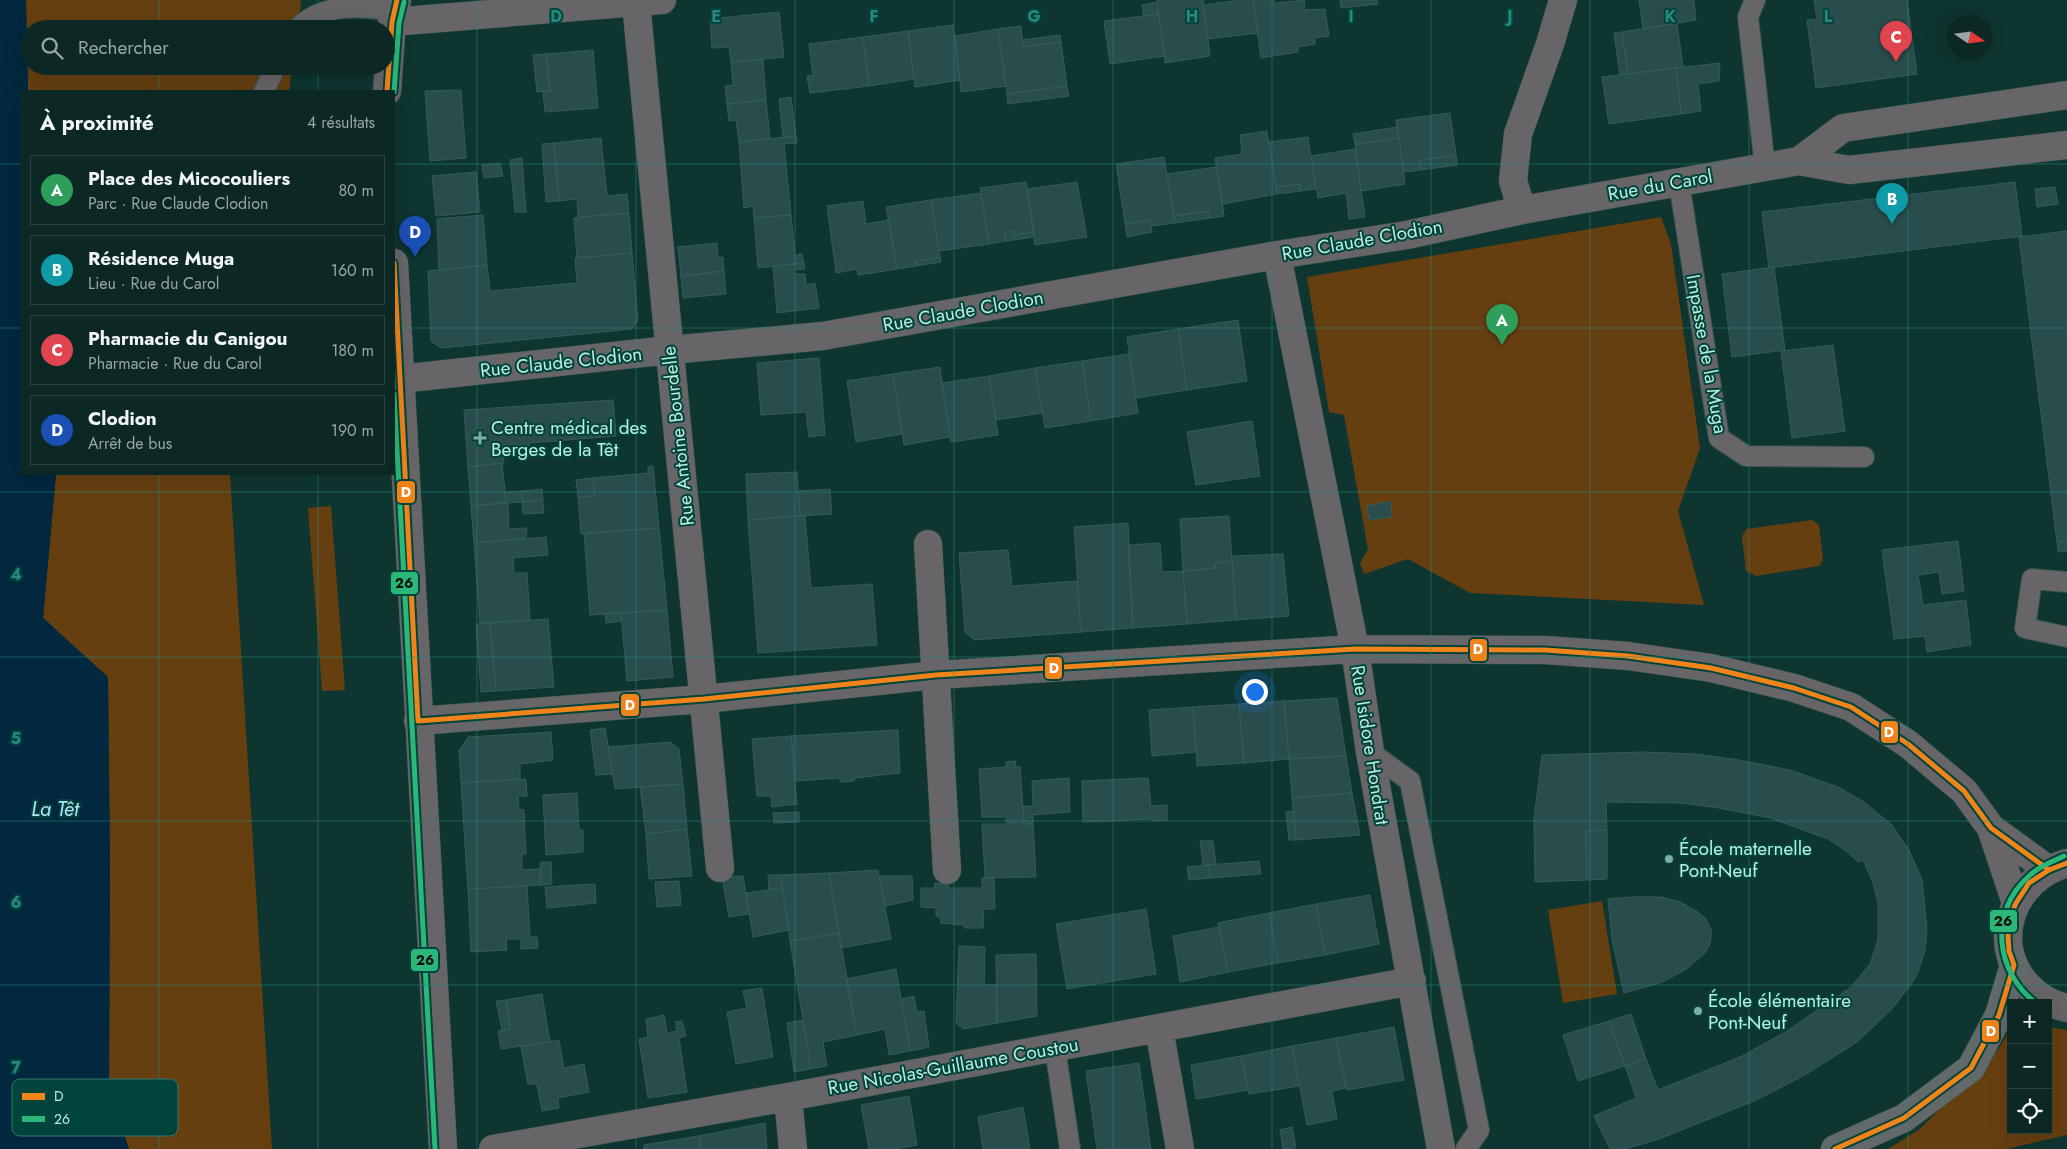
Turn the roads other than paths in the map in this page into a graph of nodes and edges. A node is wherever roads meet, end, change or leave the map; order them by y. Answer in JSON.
{"nodes":[{"id":1,"x":1562,"y":0,"type":"edge"},
{"id":2,"x":1754,"y":0,"type":"edge"},
{"id":3,"x":649,"y":2,"type":"edge"},
{"id":4,"x":395,"y":11,"type":"edge"},
{"id":5,"x":310,"y":20,"type":"edge"},
{"id":6,"x":272,"y":75,"type":"edge"},
{"id":7,"x":389,"y":75,"type":"edge"},
{"id":8,"x":264,"y":90,"type":"edge"},
{"id":9,"x":387,"y":90,"type":"edge"},
{"id":10,"x":2067,"y":94,"type":"edge"},
{"id":11,"x":2067,"y":146,"type":"edge"},
{"id":12,"x":1799,"y":161,"type":"junction"},
{"id":13,"x":1765,"y":167,"type":"junction"},
{"id":14,"x":1679,"y":182,"type":"junction"},
{"id":15,"x":1522,"y":210,"type":"junction"},
{"id":16,"x":1277,"y":255,"type":"junction"},
{"id":17,"x":395,"y":287,"type":"edge"},
{"id":18,"x":670,"y":350,"type":"junction"},
{"id":19,"x":399,"y":379,"type":"junction"},
{"id":20,"x":1864,"y":457,"type":"dead end"},
{"id":21,"x":928,"y":544,"type":"dead end"},
{"id":22,"x":2067,"y":582,"type":"edge"},
{"id":23,"x":2067,"y":637,"type":"edge"},
{"id":24,"x":1355,"y":649,"type":"junction"},
{"id":25,"x":936,"y":675,"type":"junction"},
{"id":26,"x":704,"y":699,"type":"junction"},
{"id":27,"x":418,"y":721,"type":"junction"},
{"id":28,"x":1370,"y":752,"type":"junction"},
{"id":29,"x":1991,"y":828,"type":"junction"},
{"id":30,"x":2058,"y":866,"type":"edge"},
{"id":31,"x":720,"y":868,"type":"dead end"},
{"id":32,"x":947,"y":870,"type":"dead end"},
{"id":33,"x":2016,"y":903,"type":"junction"},
{"id":34,"x":2014,"y":965,"type":"junction"},
{"id":35,"x":1412,"y":981,"type":"junction"},
{"id":36,"x":2067,"y":1008,"type":"edge"},
{"id":37,"x":1159,"y":1028,"type":"junction"},
{"id":38,"x":1055,"y":1048,"type":"junction"},
{"id":39,"x":788,"y":1097,"type":"junction"},
{"id":40,"x":443,"y":1149,"type":"edge"},
{"id":41,"x":493,"y":1149,"type":"edge"},
{"id":42,"x":793,"y":1149,"type":"edge"},
{"id":43,"x":1070,"y":1149,"type":"edge"},
{"id":44,"x":1180,"y":1149,"type":"edge"},
{"id":45,"x":1441,"y":1149,"type":"edge"},
{"id":46,"x":1466,"y":1149,"type":"edge"},
{"id":47,"x":1836,"y":1149,"type":"edge"}],
"edges":[{"from":1,"to":15,"type":"street"},
{"from":2,"to":13,"type":"lane"},
{"from":3,"to":4,"type":"street"},
{"from":3,"to":18,"type":"street","name":"Rue Antoine Bourdelle"},
{"from":4,"to":5,"type":"lane"},
{"from":6,"to":8,"type":"lane"},
{"from":7,"to":9,"type":"street"},
{"from":10,"to":12,"type":"street","name":"Rue du Carol"},
{"from":11,"to":12,"type":"street","name":"Rue du Carol"},
{"from":12,"to":13,"type":"street","name":"Rue du Carol"},
{"from":13,"to":14,"type":"street","name":"Rue du Carol"},
{"from":14,"to":15,"type":"street","name":"Rue du Carol"},
{"from":14,"to":20,"type":"lane","name":"Impasse de la Muga"},
{"from":15,"to":16,"type":"street","name":"Rue Claude Clodion"},
{"from":16,"to":18,"type":"street","name":"Rue Claude Clodion"},
{"from":16,"to":24,"type":"street","name":"Rue Isidore Hondrat"},
{"from":17,"to":19,"type":"street"},
{"from":18,"to":19,"type":"street","name":"Rue Claude Clodion"},
{"from":18,"to":26,"type":"street","name":"Rue Antoine Bourdelle"},
{"from":19,"to":27,"type":"street"},
{"from":21,"to":25,"type":"street"},
{"from":22,"to":23,"type":"lane"},
{"from":24,"to":25,"type":"street"},
{"from":24,"to":28,"type":"street","name":"Rue Isidore Hondrat"},
{"from":24,"to":29,"type":"street"},
{"from":25,"to":26,"type":"street"},
{"from":25,"to":32,"type":"street"},
{"from":26,"to":27,"type":"street"},
{"from":26,"to":31,"type":"street","name":"Rue Antoine Bourdelle"},
{"from":27,"to":40,"type":"street"},
{"from":28,"to":35,"type":"street","name":"Rue Isidore Hondrat"},
{"from":28,"to":46,"type":"lane"},
{"from":29,"to":30,"type":"street"},
{"from":29,"to":33,"type":"street"},
{"from":30,"to":33,"type":"main road"},
{"from":33,"to":34,"type":"main road"},
{"from":34,"to":36,"type":"main road"},
{"from":34,"to":47,"type":"highway"},
{"from":35,"to":37,"type":"street","name":"Rue Nicolas-Guillaume Coustou"},
{"from":35,"to":45,"type":"street","name":"Rue Isidore Hondrat"},
{"from":37,"to":38,"type":"street","name":"Rue Nicolas-Guillaume Coustou"},
{"from":37,"to":44,"type":"street"},
{"from":38,"to":39,"type":"street","name":"Rue Nicolas-Guillaume Coustou"},
{"from":38,"to":43,"type":"lane"},
{"from":39,"to":41,"type":"street","name":"Rue Nicolas-Guillaume Coustou"},
{"from":39,"to":42,"type":"street"}]}
